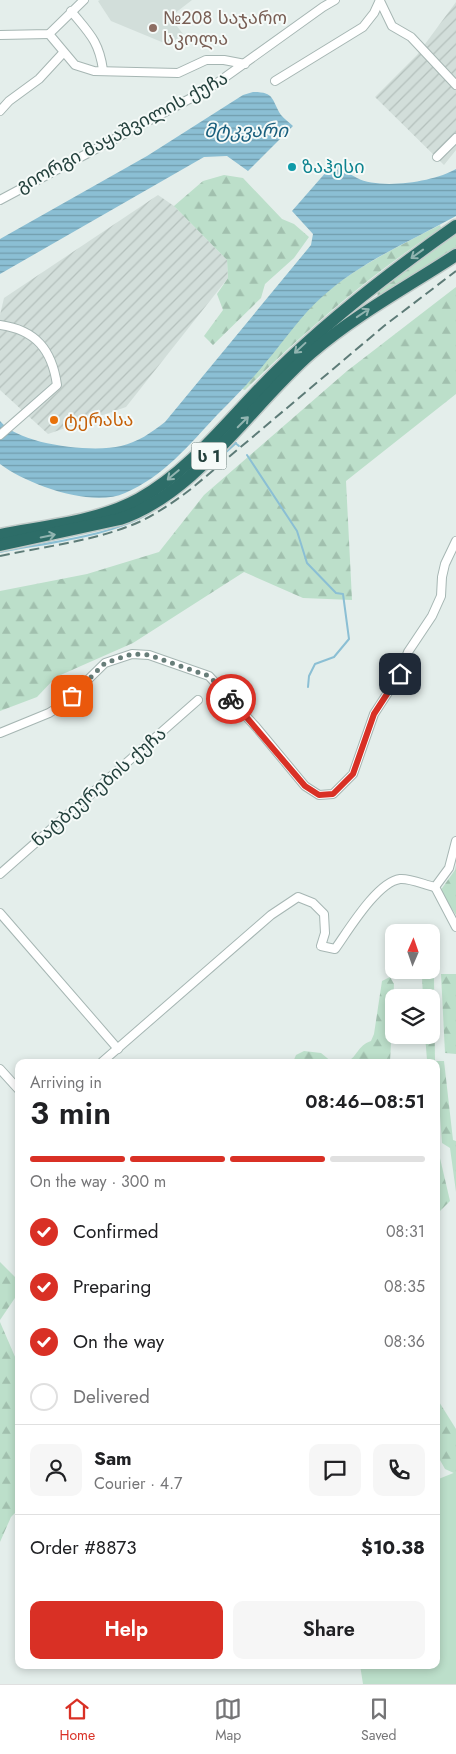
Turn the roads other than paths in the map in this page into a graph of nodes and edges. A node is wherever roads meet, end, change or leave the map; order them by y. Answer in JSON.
{"nodes":[{"id":1,"x":84,"y":0,"type":"edge"},
{"id":2,"x":335,"y":0,"type":"edge"},
{"id":3,"x":380,"y":1,"type":"edge"},
{"id":4,"x":320,"y":3,"type":"edge"},
{"id":5,"x":72,"y":11,"type":"junction"},
{"id":6,"x":49,"y":34,"type":"junction"},
{"id":7,"x":0,"y":35,"type":"edge"},
{"id":8,"x":63,"y":53,"type":"junction"},
{"id":9,"x":245,"y":64,"type":"junction"},
{"id":10,"x":104,"y":70,"type":"junction"},
{"id":11,"x":275,"y":81,"type":"dead end"},
{"id":12,"x":456,"y":85,"type":"edge"},
{"id":13,"x":0,"y":111,"type":"edge"},
{"id":14,"x":456,"y":138,"type":"edge"},
{"id":15,"x":437,"y":157,"type":"dead end"},
{"id":16,"x":0,"y":200,"type":"edge"},
{"id":17,"x":456,"y":226,"type":"edge"},
{"id":18,"x":456,"y":255,"type":"edge"},
{"id":19,"x":0,"y":325,"type":"edge"},
{"id":20,"x":0,"y":435,"type":"edge"},
{"id":21,"x":0,"y":535,"type":"edge"},
{"id":22,"x":456,"y":541,"type":"edge"},
{"id":23,"x":0,"y":545,"type":"edge"},
{"id":24,"x":198,"y":700,"type":"dead end"},
{"id":25,"x":0,"y":733,"type":"edge"},
{"id":26,"x":456,"y":841,"type":"edge"},
{"id":27,"x":0,"y":874,"type":"edge"},
{"id":28,"x":434,"y":887,"type":"junction"},
{"id":29,"x":0,"y":913,"type":"edge"},
{"id":30,"x":456,"y":927,"type":"edge"},
{"id":31,"x":118,"y":1049,"type":"junction"},
{"id":32,"x":106,"y":1059,"type":"edge"},
{"id":33,"x":0,"y":1069,"type":"edge"},
{"id":34,"x":15,"y":1086,"type":"edge"}],
"edges":[{"from":1,"to":5,"type":"street"},
{"from":2,"to":4,"type":"street","name":"გიორგი მაყაშვილის ქუჩა"},
{"from":3,"to":11,"type":"street"},
{"from":3,"to":12,"type":"street"},
{"from":4,"to":9,"type":"street","name":"გიორგი მაყაშვილის ქუჩა"},
{"from":5,"to":6,"type":"street"},
{"from":5,"to":10,"type":"street"},
{"from":6,"to":7,"type":"street"},
{"from":6,"to":8,"type":"street"},
{"from":8,"to":10,"type":"street"},
{"from":8,"to":13,"type":"street"},
{"from":9,"to":10,"type":"street"},
{"from":9,"to":16,"type":"street","name":"გიორგი მაყაშვილის ქუჩა"},
{"from":14,"to":15,"type":"street"},
{"from":17,"to":21,"type":"highway","number":"ს 1","one_way":true},
{"from":23,"to":18,"type":"highway","number":"ს 1","one_way":true},
{"from":19,"to":20,"type":"street"},
{"from":22,"to":25,"type":"street"},
{"from":24,"to":27,"type":"street","name":"ნატბეურების ქუჩა"},
{"from":26,"to":28,"type":"street"},
{"from":28,"to":30,"type":"street"},
{"from":28,"to":31,"type":"street"},
{"from":29,"to":31,"type":"street"},
{"from":31,"to":32,"type":"street"},
{"from":33,"to":34,"type":"street"}]}
